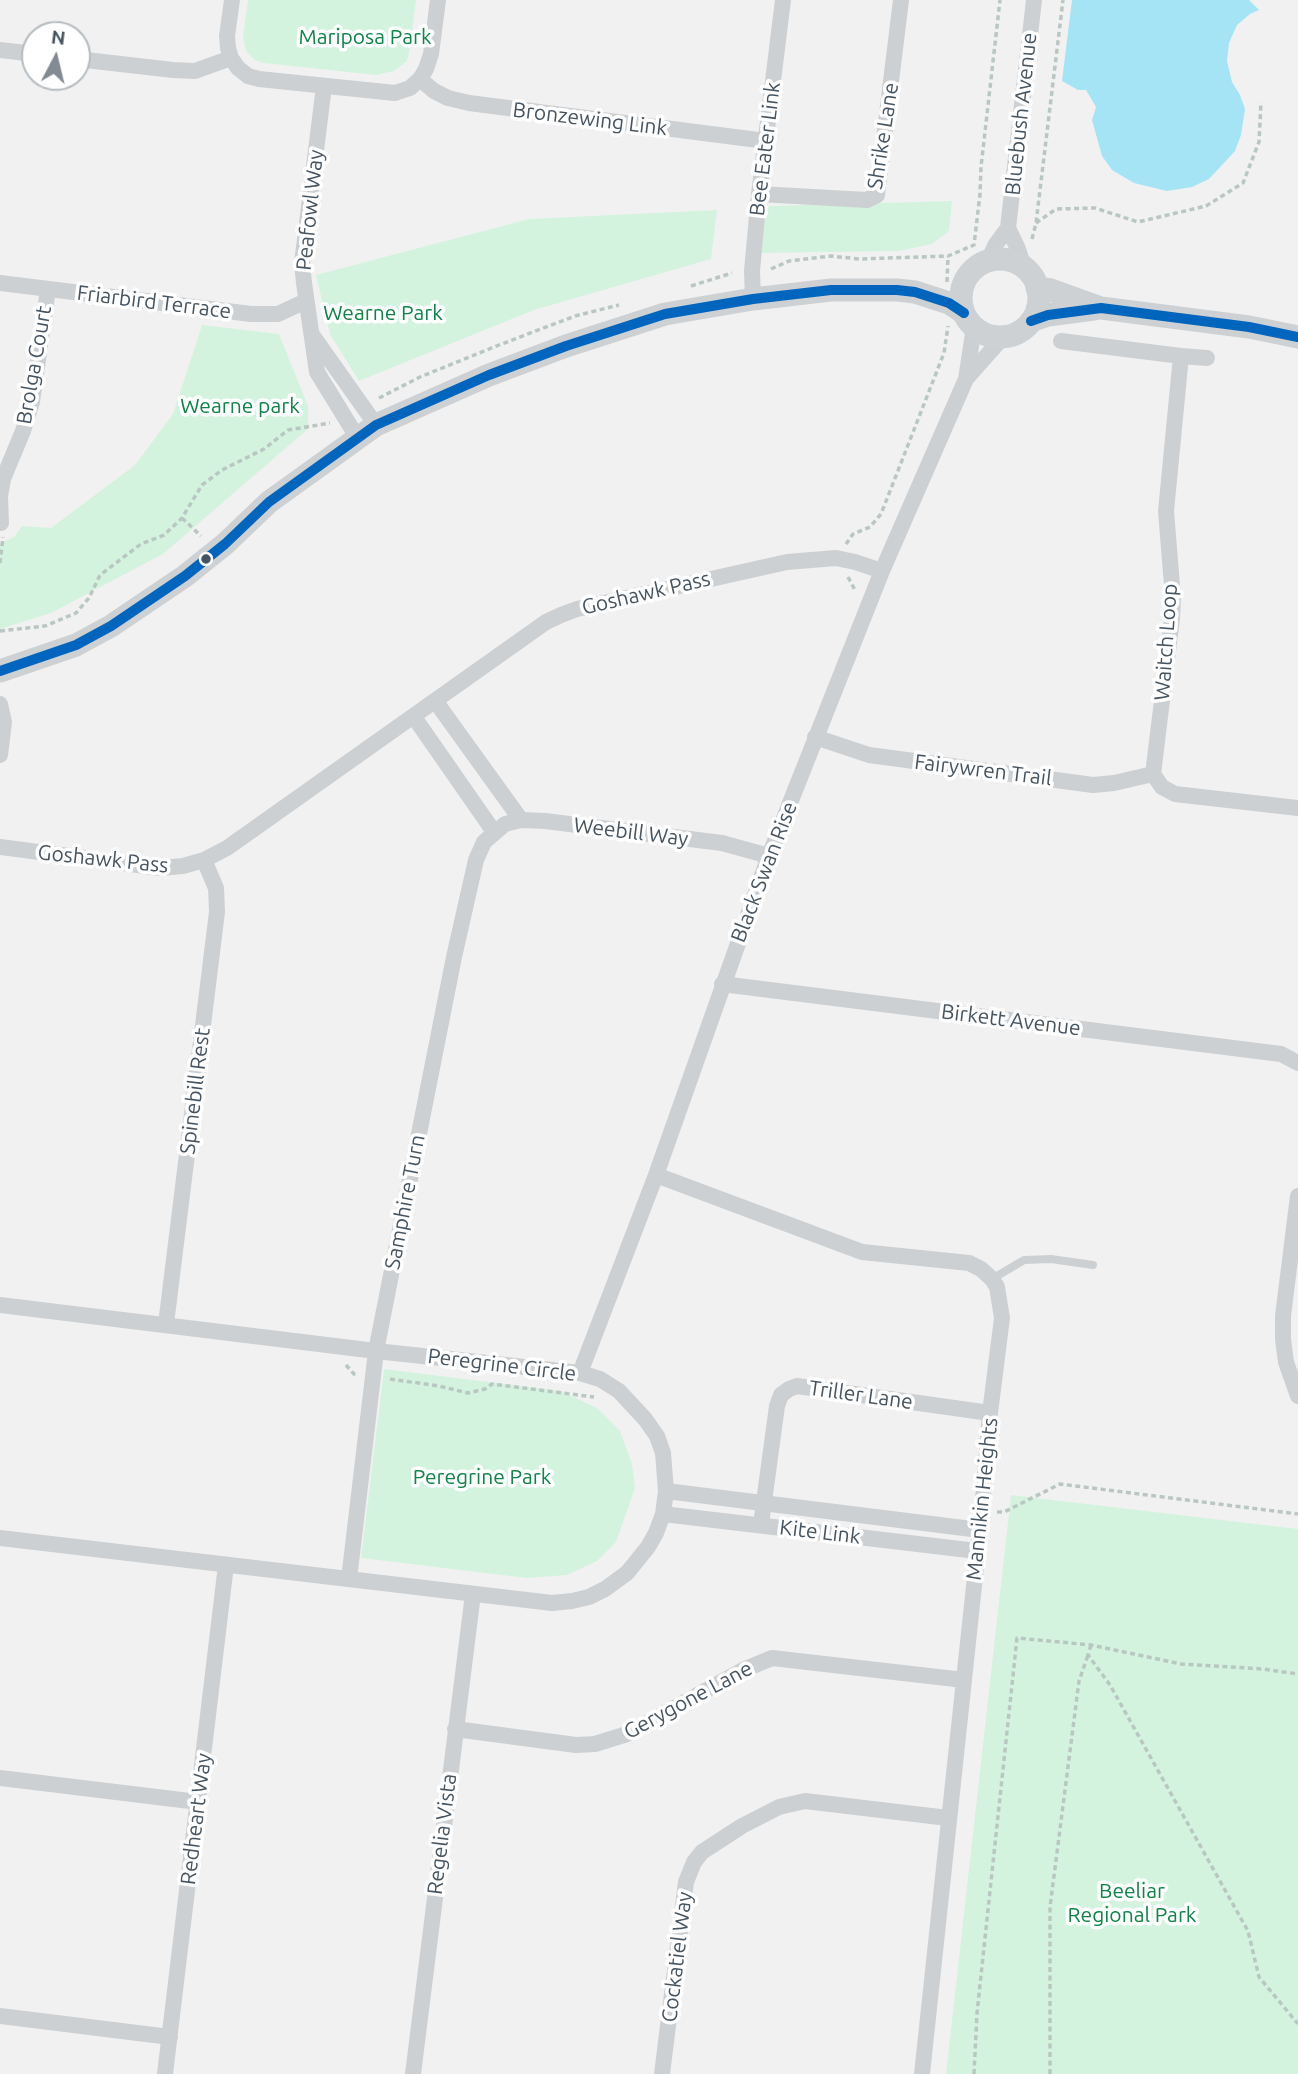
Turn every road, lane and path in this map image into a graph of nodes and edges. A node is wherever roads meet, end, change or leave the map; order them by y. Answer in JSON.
{"nodes":[{"id":1,"x":232,"y":0,"type":"edge"},
{"id":2,"x":438,"y":0,"type":"edge"},
{"id":3,"x":783,"y":0,"type":"edge"},
{"id":4,"x":901,"y":0,"type":"edge"},
{"id":5,"x":1000,"y":0,"type":"edge"},
{"id":6,"x":1034,"y":0,"type":"edge"},
{"id":7,"x":1063,"y":0,"type":"edge"},
{"id":8,"x":0,"y":50,"type":"edge"},
{"id":9,"x":21,"y":52,"type":"edge"},
{"id":10,"x":231,"y":58,"type":"junction"},
{"id":11,"x":91,"y":61,"type":"edge"},
{"id":12,"x":420,"y":79,"type":"junction"},
{"id":13,"x":324,"y":86,"type":"junction"},
{"id":14,"x":1261,"y":102,"type":"dead end"},
{"id":15,"x":766,"y":141,"type":"junction"},
{"id":16,"x":759,"y":194,"type":"junction"},
{"id":17,"x":1036,"y":223,"type":"junction"},
{"id":18,"x":1008,"y":228,"type":"junction"},
{"id":19,"x":1027,"y":257,"type":"junction"},
{"id":20,"x":988,"y":261,"type":"junction"},
{"id":21,"x":771,"y":268,"type":"dead end"},
{"id":22,"x":966,"y":278,"type":"junction"},
{"id":23,"x":0,"y":283,"type":"edge"},
{"id":24,"x":1037,"y":288,"type":"junction"},
{"id":25,"x":48,"y":289,"type":"junction"},
{"id":26,"x":915,"y":292,"type":"junction"},
{"id":27,"x":753,"y":299,"type":"junction"},
{"id":28,"x":306,"y":301,"type":"junction"},
{"id":29,"x":1101,"y":308,"type":"junction"},
{"id":30,"x":969,"y":320,"type":"junction"},
{"id":31,"x":1031,"y":321,"type":"junction"},
{"id":32,"x":1004,"y":336,"type":"junction"},
{"id":33,"x":1298,"y":337,"type":"edge"},
{"id":34,"x":1061,"y":341,"type":"dead end"},
{"id":35,"x":1181,"y":356,"type":"junction"},
{"id":36,"x":1207,"y":358,"type":"dead end"},
{"id":37,"x":966,"y":379,"type":"junction"},
{"id":38,"x":332,"y":423,"type":"dead end"},
{"id":39,"x":367,"y":431,"type":"junction"},
{"id":40,"x":182,"y":518,"type":"junction"},
{"id":41,"x":1,"y":523,"type":"edge"},
{"id":42,"x":203,"y":538,"type":"dead end"},
{"id":43,"x":0,"y":563,"type":"edge"},
{"id":44,"x":882,"y":570,"type":"junction"},
{"id":45,"x":0,"y":631,"type":"edge"},
{"id":46,"x":0,"y":671,"type":"edge"},
{"id":47,"x":436,"y":702,"type":"junction"},
{"id":48,"x":0,"y":704,"type":"edge"},
{"id":49,"x":414,"y":717,"type":"junction"},
{"id":50,"x":815,"y":737,"type":"junction"},
{"id":51,"x":0,"y":755,"type":"edge"},
{"id":52,"x":1153,"y":774,"type":"junction"},
{"id":53,"x":1298,"y":808,"type":"edge"},
{"id":54,"x":521,"y":820,"type":"junction"},
{"id":55,"x":494,"y":832,"type":"junction"},
{"id":56,"x":0,"y":847,"type":"edge"},
{"id":57,"x":769,"y":856,"type":"junction"},
{"id":58,"x":204,"y":860,"type":"junction"},
{"id":59,"x":722,"y":984,"type":"junction"},
{"id":60,"x":1297,"y":1061,"type":"edge"},
{"id":61,"x":656,"y":1175,"type":"junction"},
{"id":62,"x":1298,"y":1196,"type":"edge"},
{"id":63,"x":1093,"y":1265,"type":"dead end"},
{"id":64,"x":992,"y":1279,"type":"junction"},
{"id":65,"x":0,"y":1305,"type":"edge"},
{"id":66,"x":166,"y":1324,"type":"junction"},
{"id":67,"x":376,"y":1351,"type":"junction"},
{"id":68,"x":580,"y":1373,"type":"junction"},
{"id":69,"x":1298,"y":1396,"type":"edge"},
{"id":70,"x":990,"y":1413,"type":"junction"},
{"id":71,"x":666,"y":1491,"type":"junction"},
{"id":72,"x":764,"y":1504,"type":"junction"},
{"id":73,"x":982,"y":1511,"type":"junction"},
{"id":74,"x":663,"y":1514,"type":"junction"},
{"id":75,"x":1298,"y":1514,"type":"edge"},
{"id":76,"x":761,"y":1524,"type":"junction"},
{"id":77,"x":980,"y":1530,"type":"junction"},
{"id":78,"x":0,"y":1538,"type":"edge"},
{"id":79,"x":977,"y":1551,"type":"junction"},
{"id":80,"x":226,"y":1565,"type":"junction"},
{"id":81,"x":349,"y":1579,"type":"junction"},
{"id":82,"x":473,"y":1594,"type":"junction"},
{"id":83,"x":1091,"y":1645,"type":"junction"},
{"id":84,"x":1088,"y":1655,"type":"junction"},
{"id":85,"x":1298,"y":1674,"type":"edge"},
{"id":86,"x":964,"y":1680,"type":"junction"},
{"id":87,"x":455,"y":1729,"type":"junction"},
{"id":88,"x":0,"y":1778,"type":"edge"},
{"id":89,"x":198,"y":1802,"type":"junction"},
{"id":90,"x":948,"y":1818,"type":"junction"},
{"id":91,"x":0,"y":2016,"type":"edge"},
{"id":92,"x":1298,"y":2024,"type":"edge"},
{"id":93,"x":170,"y":2037,"type":"junction"},
{"id":94,"x":165,"y":2074,"type":"edge"},
{"id":95,"x":413,"y":2074,"type":"edge"},
{"id":96,"x":662,"y":2074,"type":"edge"},
{"id":97,"x":922,"y":2074,"type":"edge"},
{"id":98,"x":974,"y":2074,"type":"edge"},
{"id":99,"x":1050,"y":2074,"type":"edge"}],
"edges":[{"from":1,"to":10,"type":"street"},
{"from":2,"to":12,"type":"street"},
{"from":3,"to":15,"type":"street","name":"Bee Eater Link"},
{"from":4,"to":16,"type":"street","name":"Shrike Lane"},
{"from":5,"to":21,"type":"path"},
{"from":6,"to":18,"type":"street","name":"Bluebush Avenue"},
{"from":7,"to":17,"type":"path"},
{"from":8,"to":9,"type":"street"},
{"from":10,"to":11,"type":"street"},
{"from":10,"to":13,"type":"street"},
{"from":12,"to":13,"type":"street"},
{"from":12,"to":15,"type":"street","name":"Bronzewing Link"},
{"from":13,"to":28,"type":"street","name":"Peafowl Way"},
{"from":14,"to":17,"type":"path"},
{"from":15,"to":16,"type":"street","name":"Bee Eater Link"},
{"from":16,"to":27,"type":"street","name":"Bee Eater Link"},
{"from":17,"to":19,"type":"path"},
{"from":18,"to":19,"type":"street","name":"Bluebush Avenue"},
{"from":18,"to":20,"type":"street","name":"Bluebush Avenue"},
{"from":19,"to":20,"type":"street"},
{"from":19,"to":24,"type":"street"},
{"from":20,"to":22,"type":"street"},
{"from":22,"to":26,"type":"street"},
{"from":22,"to":30,"type":"street"},
{"from":23,"to":25,"type":"street","name":"Friarbird Terrace"},
{"from":24,"to":29,"type":"street"},
{"from":24,"to":31,"type":"street"},
{"from":25,"to":28,"type":"street","name":"Friarbird Terrace"},
{"from":25,"to":41,"type":"street","name":"Brolga Court"},
{"from":26,"to":27,"type":"street"},
{"from":26,"to":30,"type":"street"},
{"from":27,"to":39,"type":"street"},
{"from":28,"to":39,"type":"street","name":"Peafowl Way"},
{"from":29,"to":31,"type":"street"},
{"from":29,"to":33,"type":"street"},
{"from":30,"to":32,"type":"street"},
{"from":30,"to":37,"type":"street","name":"Black Swan Rise"},
{"from":31,"to":32,"type":"street"},
{"from":32,"to":37,"type":"street","name":"Black Swan Rise"},
{"from":34,"to":35,"type":"street"},
{"from":35,"to":36,"type":"street"},
{"from":35,"to":52,"type":"street","name":"Waitch Loop"},
{"from":37,"to":44,"type":"street","name":"Black Swan Rise"},
{"from":38,"to":40,"type":"path"},
{"from":39,"to":46,"type":"street"},
{"from":40,"to":42,"type":"path"},
{"from":40,"to":45,"type":"path"},
{"from":41,"to":43,"type":"path"},
{"from":44,"to":47,"type":"street","name":"Goshawk Pass"},
{"from":44,"to":50,"type":"street","name":"Black Swan Rise"},
{"from":47,"to":49,"type":"street","name":"Goshawk Pass"},
{"from":47,"to":54,"type":"street"},
{"from":48,"to":51,"type":"street"},
{"from":49,"to":55,"type":"street"},
{"from":49,"to":58,"type":"street","name":"Goshawk Pass"},
{"from":50,"to":52,"type":"street","name":"Fairywren Trail"},
{"from":50,"to":57,"type":"street","name":"Black Swan Rise"},
{"from":52,"to":53,"type":"street"},
{"from":54,"to":55,"type":"street","name":"Weebill Way"},
{"from":54,"to":57,"type":"street","name":"Weebill Way"},
{"from":55,"to":67,"type":"street","name":"Samphire Turn"},
{"from":56,"to":58,"type":"street","name":"Goshawk Pass"},
{"from":57,"to":59,"type":"street","name":"Black Swan Rise"},
{"from":58,"to":66,"type":"street","name":"Spinebill Rest"},
{"from":59,"to":60,"type":"street","name":"Birkett Avenue"},
{"from":59,"to":61,"type":"street","name":"Black Swan Rise"},
{"from":61,"to":64,"type":"street"},
{"from":61,"to":68,"type":"street","name":"Black Swan Rise"},
{"from":62,"to":69,"type":"street"},
{"from":63,"to":64,"type":"lane"},
{"from":64,"to":70,"type":"street","name":"Mannikin Heights"},
{"from":65,"to":66,"type":"street","name":"Peregrine Circle"},
{"from":66,"to":67,"type":"street","name":"Peregrine Circle"},
{"from":67,"to":68,"type":"street","name":"Peregrine Circle"},
{"from":67,"to":81,"type":"street","name":"Samphire Turn"},
{"from":68,"to":71,"type":"street","name":"Peregrine Circle"},
{"from":70,"to":72,"type":"street","name":"Triller Lane"},
{"from":70,"to":73,"type":"street","name":"Mannikin Heights"},
{"from":71,"to":72,"type":"street","name":"Kite Link"},
{"from":71,"to":74,"type":"street","name":"Peregrine Circle"},
{"from":72,"to":76,"type":"street","name":"Triller Lane"},
{"from":72,"to":77,"type":"street","name":"Kite Link"},
{"from":73,"to":75,"type":"path"},
{"from":73,"to":77,"type":"street","name":"Mannikin Heights"},
{"from":74,"to":76,"type":"street","name":"Kite Link"},
{"from":74,"to":82,"type":"street","name":"Peregrine Circle"},
{"from":76,"to":79,"type":"street","name":"Kite Link"},
{"from":77,"to":79,"type":"street","name":"Mannikin Heights"},
{"from":78,"to":80,"type":"street","name":"Peregrine Circle"},
{"from":79,"to":86,"type":"street","name":"Mannikin Heights"},
{"from":80,"to":81,"type":"street","name":"Peregrine Circle"},
{"from":80,"to":89,"type":"street","name":"Redheart Way"},
{"from":81,"to":82,"type":"street","name":"Peregrine Circle"},
{"from":82,"to":87,"type":"street","name":"Regelia Vista"},
{"from":83,"to":84,"type":"path"},
{"from":83,"to":85,"type":"path"},
{"from":83,"to":98,"type":"path"},
{"from":84,"to":92,"type":"path"},
{"from":84,"to":99,"type":"path"},
{"from":86,"to":87,"type":"street","name":"Gerygone Lane"},
{"from":86,"to":90,"type":"street","name":"Mannikin Heights"},
{"from":87,"to":95,"type":"street","name":"Regelia Vista"},
{"from":88,"to":89,"type":"street"},
{"from":89,"to":93,"type":"street","name":"Redheart Way"},
{"from":90,"to":96,"type":"street","name":"Cockatiel Way"},
{"from":90,"to":97,"type":"street","name":"Mannikin Heights"},
{"from":91,"to":93,"type":"street"},
{"from":93,"to":94,"type":"street","name":"Redheart Way"}]}
